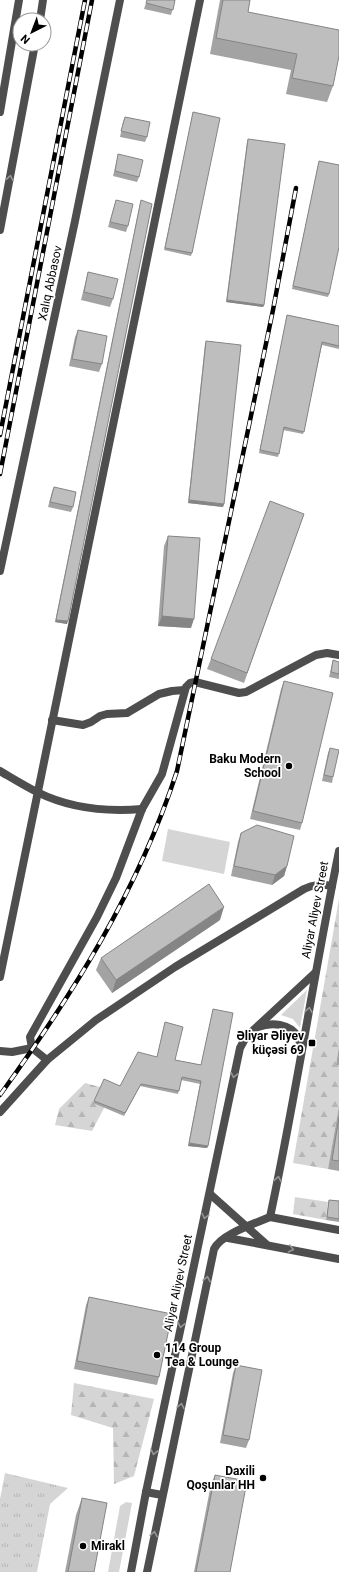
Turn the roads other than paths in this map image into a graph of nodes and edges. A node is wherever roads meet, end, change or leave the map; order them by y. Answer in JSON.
{"nodes":[{"id":1,"x":20,"y":0,"type":"edge"},
{"id":2,"x":43,"y":0,"type":"edge"},
{"id":3,"x":120,"y":0,"type":"edge"},
{"id":4,"x":200,"y":0,"type":"edge"},
{"id":5,"x":41,"y":12,"type":"edge"},
{"id":6,"x":33,"y":52,"type":"edge"},
{"id":7,"x":0,"y":112,"type":"edge"},
{"id":8,"x":0,"y":230,"type":"edge"},
{"id":9,"x":0,"y":571,"type":"edge"},
{"id":10,"x":339,"y":655,"type":"edge"},
{"id":11,"x":184,"y":690,"type":"junction"},
{"id":12,"x":52,"y":720,"type":"junction"},
{"id":13,"x":0,"y":771,"type":"edge"},
{"id":14,"x":38,"y":792,"type":"junction"},
{"id":15,"x":142,"y":809,"type":"junction"},
{"id":16,"x":339,"y":851,"type":"edge"},
{"id":17,"x":332,"y":886,"type":"junction"},
{"id":18,"x":315,"y":973,"type":"junction"},
{"id":19,"x":0,"y":977,"type":"edge"},
{"id":20,"x":255,"y":1028,"type":"junction"},
{"id":21,"x":32,"y":1048,"type":"junction"},
{"id":22,"x":0,"y":1050,"type":"edge"},
{"id":23,"x":302,"y":1056,"type":"junction"},
{"id":24,"x":47,"y":1060,"type":"junction"},
{"id":25,"x":0,"y":1112,"type":"edge"},
{"id":26,"x":210,"y":1194,"type":"junction"},
{"id":27,"x":270,"y":1217,"type":"junction"},
{"id":28,"x":248,"y":1227,"type":"junction"},
{"id":29,"x":339,"y":1230,"type":"edge"},
{"id":30,"x":225,"y":1238,"type":"junction"},
{"id":31,"x":266,"y":1244,"type":"junction"},
{"id":32,"x":339,"y":1259,"type":"edge"},
{"id":33,"x":146,"y":1492,"type":"junction"},
{"id":34,"x":162,"y":1496,"type":"junction"},
{"id":35,"x":131,"y":1572,"type":"edge"},
{"id":36,"x":147,"y":1572,"type":"edge"}],
"edges":[{"from":1,"to":7,"type":"street"},
{"from":2,"to":5,"type":"street"},
{"from":3,"to":9,"type":"street","name":"Xalıq Abbasov"},
{"from":4,"to":12,"type":"street"},
{"from":8,"to":6,"type":"street","one_way":true},
{"from":10,"to":11,"type":"street"},
{"from":11,"to":12,"type":"street"},
{"from":11,"to":15,"type":"street"},
{"from":12,"to":14,"type":"street"},
{"from":13,"to":14,"type":"street"},
{"from":14,"to":15,"type":"street"},
{"from":14,"to":19,"type":"street"},
{"from":15,"to":21,"type":"street"},
{"from":16,"to":17,"type":"street","name":"Aliyar Aliyev Street"},
{"from":17,"to":18,"type":"street","name":"Aliyar Aliyev Street"},
{"from":17,"to":24,"type":"street"},
{"from":18,"to":20,"type":"street","name":"Aliyar Aliyev Street"},
{"from":23,"to":18,"type":"street","name":"Aliyar Aliyev Street","one_way":true},
{"from":20,"to":23,"type":"street"},
{"from":20,"to":26,"type":"street","name":"Aliyar Aliyev Street","one_way":true},
{"from":21,"to":22,"type":"street"},
{"from":21,"to":24,"type":"street"},
{"from":27,"to":23,"type":"street","name":"Aliyar Aliyev Street","one_way":true},
{"from":24,"to":25,"type":"street"},
{"from":26,"to":28,"type":"street"},
{"from":26,"to":33,"type":"street","name":"Aliyar Aliyev Street","one_way":true},
{"from":27,"to":28,"type":"street"},
{"from":27,"to":29,"type":"street"},
{"from":28,"to":30,"type":"street"},
{"from":28,"to":31,"type":"street"},
{"from":30,"to":31,"type":"street"},
{"from":34,"to":30,"type":"street","one_way":true},
{"from":31,"to":32,"type":"street","one_way":true},
{"from":33,"to":34,"type":"street"},
{"from":33,"to":35,"type":"street","name":"Aliyar Aliyev Street"},
{"from":36,"to":34,"type":"street","one_way":true}]}
